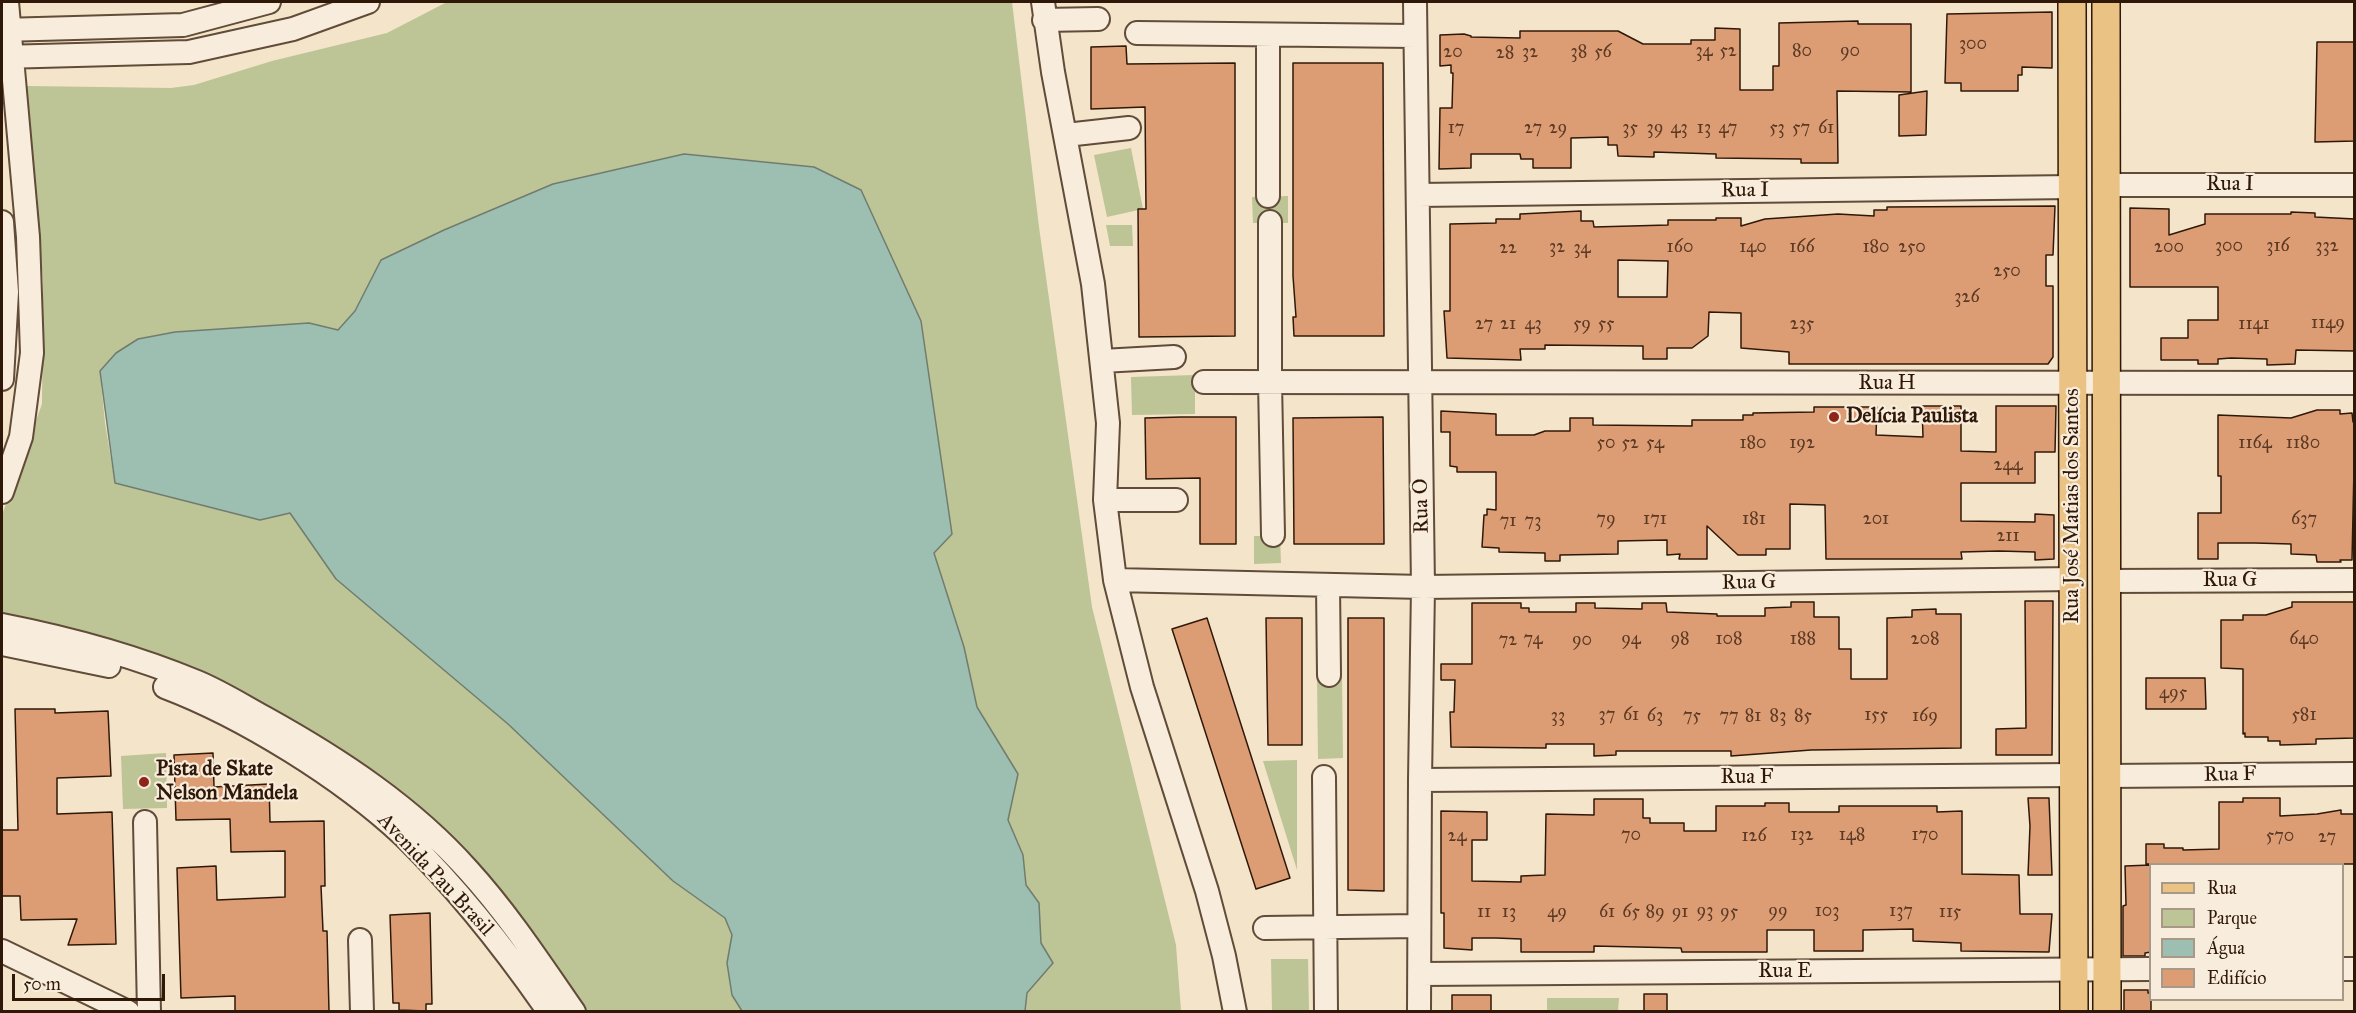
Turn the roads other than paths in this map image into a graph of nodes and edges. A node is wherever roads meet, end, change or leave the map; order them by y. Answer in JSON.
{"nodes":[{"id":1,"x":7,"y":2,"type":"edge"},
{"id":2,"x":269,"y":2,"type":"edge"},
{"id":3,"x":368,"y":2,"type":"edge"},
{"id":4,"x":1414,"y":2,"type":"edge"},
{"id":5,"x":2072,"y":2,"type":"edge"},
{"id":6,"x":2106,"y":2,"type":"edge"},
{"id":7,"x":1043,"y":11,"type":"edge"},
{"id":8,"x":1098,"y":19,"type":"dead end"},
{"id":9,"x":183,"y":25,"type":"junction"},
{"id":10,"x":6,"y":30,"type":"edge"},
{"id":11,"x":1137,"y":33,"type":"dead end"},
{"id":12,"x":1268,"y":35,"type":"junction"},
{"id":13,"x":1414,"y":36,"type":"junction"},
{"id":14,"x":189,"y":52,"type":"junction"},
{"id":15,"x":7,"y":57,"type":"edge"},
{"id":16,"x":1129,"y":128,"type":"dead end"},
{"id":17,"x":1066,"y":135,"type":"junction"},
{"id":18,"x":10,"y":137,"type":"edge"},
{"id":19,"x":2355,"y":184,"type":"edge"},
{"id":20,"x":2106,"y":185,"type":"junction"},
{"id":21,"x":2073,"y":187,"type":"junction"},
{"id":22,"x":1418,"y":195,"type":"junction"},
{"id":23,"x":1268,"y":196,"type":"dead end"},
{"id":24,"x":2,"y":222,"type":"edge"},
{"id":25,"x":1270,"y":222,"type":"dead end"},
{"id":26,"x":1174,"y":357,"type":"dead end"},
{"id":27,"x":1102,"y":361,"type":"junction"},
{"id":28,"x":2,"y":379,"type":"edge"},
{"id":29,"x":1204,"y":382,"type":"dead end"},
{"id":30,"x":1270,"y":382,"type":"junction"},
{"id":31,"x":1419,"y":383,"type":"junction"},
{"id":32,"x":2355,"y":383,"type":"edge"},
{"id":33,"x":2073,"y":384,"type":"junction"},
{"id":34,"x":2106,"y":384,"type":"junction"},
{"id":35,"x":2,"y":492,"type":"edge"},
{"id":36,"x":1105,"y":500,"type":"junction"},
{"id":37,"x":1176,"y":500,"type":"dead end"},
{"id":38,"x":1273,"y":536,"type":"dead end"},
{"id":39,"x":2074,"y":579,"type":"junction"},
{"id":40,"x":1115,"y":580,"type":"junction"},
{"id":41,"x":2355,"y":580,"type":"edge"},
{"id":42,"x":2106,"y":581,"type":"junction"},
{"id":43,"x":1328,"y":585,"type":"junction"},
{"id":44,"x":1424,"y":587,"type":"junction"},
{"id":45,"x":2,"y":625,"type":"edge"},
{"id":46,"x":2,"y":644,"type":"edge"},
{"id":47,"x":1329,"y":675,"type":"dead end"},
{"id":48,"x":2355,"y":774,"type":"edge"},
{"id":49,"x":2074,"y":775,"type":"junction"},
{"id":50,"x":2106,"y":776,"type":"junction"},
{"id":51,"x":1324,"y":777,"type":"dead end"},
{"id":52,"x":1420,"y":780,"type":"junction"},
{"id":53,"x":145,"y":822,"type":"dead end"},
{"id":54,"x":1325,"y":926,"type":"junction"},
{"id":55,"x":1419,"y":926,"type":"junction"},
{"id":56,"x":1265,"y":928,"type":"dead end"},
{"id":57,"x":360,"y":940,"type":"dead end"},
{"id":58,"x":2,"y":951,"type":"edge"},
{"id":59,"x":2107,"y":969,"type":"junction"},
{"id":60,"x":2149,"y":969,"type":"edge"},
{"id":61,"x":2074,"y":970,"type":"junction"},
{"id":62,"x":1420,"y":974,"type":"junction"},
{"id":63,"x":128,"y":1011,"type":"edge"},
{"id":64,"x":148,"y":1011,"type":"edge"},
{"id":65,"x":362,"y":1011,"type":"edge"},
{"id":66,"x":549,"y":1011,"type":"edge"},
{"id":67,"x":574,"y":1011,"type":"edge"},
{"id":68,"x":1235,"y":1011,"type":"edge"},
{"id":69,"x":1326,"y":1011,"type":"edge"},
{"id":70,"x":1419,"y":1011,"type":"edge"},
{"id":71,"x":2074,"y":1011,"type":"edge"},
{"id":72,"x":2107,"y":1011,"type":"edge"}],
"edges":[{"from":1,"to":10,"type":"street"},
{"from":2,"to":9,"type":"street"},
{"from":3,"to":14,"type":"street"},
{"from":4,"to":13,"type":"street","name":"Rua O"},
{"from":5,"to":21,"type":"main road","name":"Rua José Matias dos Santos"},
{"from":6,"to":20,"type":"main road","name":"Rua José Matias dos Santos"},
{"from":7,"to":8,"type":"street"},
{"from":7,"to":17,"type":"street"},
{"from":9,"to":10,"type":"street"},
{"from":9,"to":14,"type":"street"},
{"from":10,"to":15,"type":"street"},
{"from":11,"to":12,"type":"street"},
{"from":12,"to":13,"type":"street"},
{"from":12,"to":23,"type":"street"},
{"from":13,"to":22,"type":"street","name":"Rua O"},
{"from":14,"to":15,"type":"street"},
{"from":15,"to":18,"type":"street"},
{"from":16,"to":17,"type":"street"},
{"from":17,"to":27,"type":"street"},
{"from":18,"to":35,"type":"street"},
{"from":19,"to":20,"type":"street","name":"Rua I"},
{"from":20,"to":34,"type":"main road","name":"Rua José Matias dos Santos"},
{"from":21,"to":22,"type":"street","name":"Rua I"},
{"from":21,"to":33,"type":"main road","name":"Rua José Matias dos Santos"},
{"from":22,"to":31,"type":"street","name":"Rua O"},
{"from":24,"to":28,"type":"street"},
{"from":25,"to":30,"type":"street"},
{"from":26,"to":27,"type":"street"},
{"from":27,"to":36,"type":"street"},
{"from":29,"to":30,"type":"street","name":"Rua H"},
{"from":30,"to":31,"type":"street","name":"Rua H"},
{"from":30,"to":38,"type":"street"},
{"from":31,"to":33,"type":"street","name":"Rua H"},
{"from":31,"to":44,"type":"street","name":"Rua O"},
{"from":32,"to":34,"type":"street","name":"Rua H"},
{"from":33,"to":34,"type":"street","name":"Rua H"},
{"from":33,"to":39,"type":"main road","name":"Rua José Matias dos Santos"},
{"from":34,"to":42,"type":"main road","name":"Rua José Matias dos Santos"},
{"from":36,"to":37,"type":"street"},
{"from":36,"to":40,"type":"street"},
{"from":39,"to":44,"type":"street","name":"Rua G"},
{"from":39,"to":49,"type":"main road","name":"Rua José Matias dos Santos"},
{"from":40,"to":43,"type":"street","name":"Rua G"},
{"from":40,"to":68,"type":"street"},
{"from":41,"to":42,"type":"street","name":"Rua G"},
{"from":42,"to":50,"type":"main road","name":"Rua José Matias dos Santos"},
{"from":43,"to":44,"type":"street","name":"Rua G"},
{"from":43,"to":47,"type":"street"},
{"from":44,"to":52,"type":"street","name":"Rua O"},
{"from":45,"to":67,"type":"street"},
{"from":46,"to":66,"type":"street","name":"Avenida Pau Brasil"},
{"from":48,"to":50,"type":"street","name":"Rua F"},
{"from":49,"to":52,"type":"street","name":"Rua F"},
{"from":49,"to":61,"type":"main road","name":"Rua José Matias dos Santos"},
{"from":50,"to":59,"type":"main road","name":"Rua José Matias dos Santos"},
{"from":51,"to":54,"type":"street"},
{"from":52,"to":55,"type":"street","name":"Rua O"},
{"from":53,"to":64,"type":"street"},
{"from":54,"to":55,"type":"street"},
{"from":54,"to":56,"type":"street"},
{"from":54,"to":69,"type":"street"},
{"from":55,"to":62,"type":"street","name":"Rua O"},
{"from":57,"to":65,"type":"street"},
{"from":58,"to":63,"type":"street"},
{"from":59,"to":60,"type":"street","name":"Rua E"},
{"from":59,"to":61,"type":"street","name":"Rua E"},
{"from":59,"to":72,"type":"main road","name":"Rua José Matias dos Santos"},
{"from":61,"to":62,"type":"street","name":"Rua E"},
{"from":61,"to":71,"type":"main road","name":"Rua José Matias dos Santos"},
{"from":62,"to":70,"type":"street","name":"Rua O"}]}
